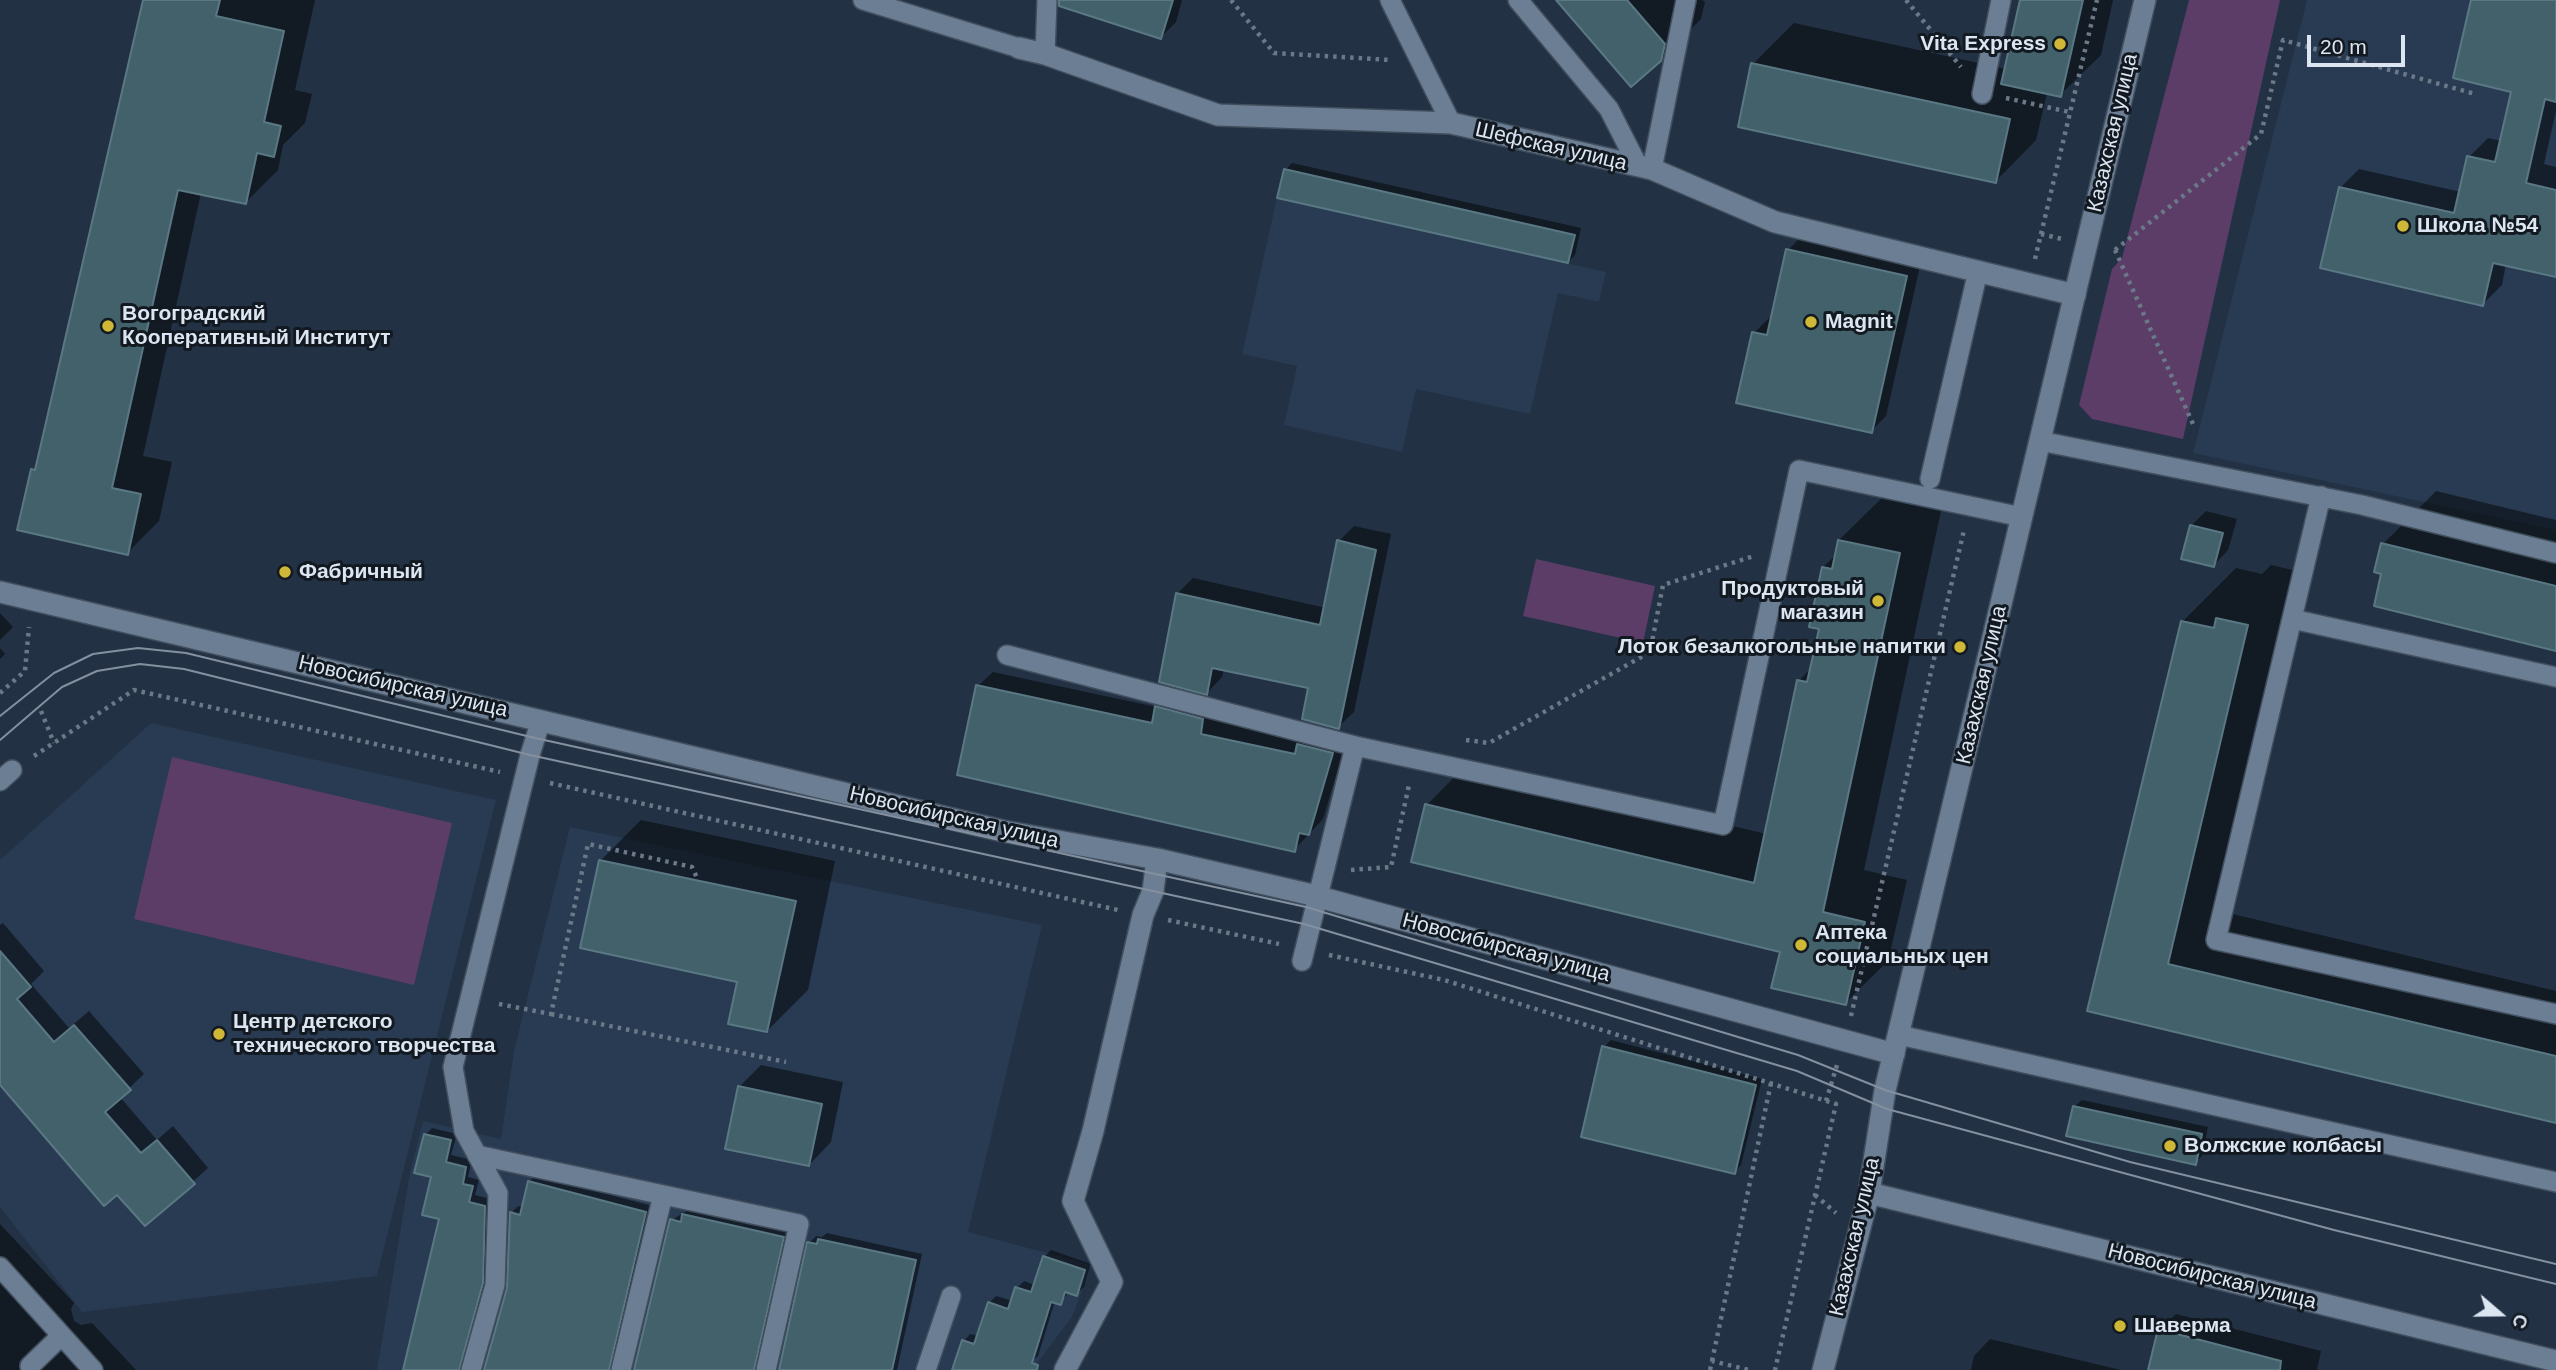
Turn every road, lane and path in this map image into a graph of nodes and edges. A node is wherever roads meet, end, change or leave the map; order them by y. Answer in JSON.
{"nodes":[{"id":1,"x":863,"y":0,"type":"edge"},
{"id":2,"x":1047,"y":0,"type":"edge"},
{"id":3,"x":1231,"y":0,"type":"edge"},
{"id":4,"x":1390,"y":0,"type":"edge"},
{"id":5,"x":1518,"y":0,"type":"edge"},
{"id":6,"x":1686,"y":0,"type":"edge"},
{"id":7,"x":1906,"y":0,"type":"edge"},
{"id":8,"x":2001,"y":0,"type":"edge"},
{"id":9,"x":2145,"y":0,"type":"edge"},
{"id":10,"x":1019,"y":48,"type":"joint"},
{"id":11,"x":1045,"y":54,"type":"junction"},
{"id":12,"x":1421,"y":62,"type":"junction"},
{"id":13,"x":1982,"y":93,"type":"junction"},
{"id":14,"x":2475,"y":94,"type":"dead end"},
{"id":15,"x":2069,"y":112,"type":"dead end"},
{"id":16,"x":1451,"y":124,"type":"junction"},
{"id":17,"x":1645,"y":168,"type":"junction"},
{"id":18,"x":1978,"y":271,"type":"junction"},
{"id":19,"x":2075,"y":295,"type":"junction"},
{"id":20,"x":2193,"y":424,"type":"dead end"},
{"id":21,"x":2040,"y":440,"type":"junction"},
{"id":22,"x":1930,"y":479,"type":"dead end"},
{"id":23,"x":2321,"y":496,"type":"junction"},
{"id":24,"x":2022,"y":517,"type":"junction"},
{"id":25,"x":1782,"y":547,"type":"junction"},
{"id":26,"x":2556,"y":553,"type":"edge"},
{"id":27,"x":14,"y":594,"type":"edge"},
{"id":28,"x":2292,"y":619,"type":"junction"},
{"id":29,"x":1007,"y":655,"type":"dead end"},
{"id":30,"x":2556,"y":677,"type":"edge"},
{"id":31,"x":0,"y":693,"type":"edge"},
{"id":32,"x":41,"y":711,"type":"dead end"},
{"id":33,"x":541,"y":720,"type":"junction"},
{"id":34,"x":1464,"y":740,"type":"dead end"},
{"id":35,"x":54,"y":743,"type":"junction"},
{"id":36,"x":1355,"y":746,"type":"junction"},
{"id":37,"x":1415,"y":759,"type":"junction"},
{"id":38,"x":6,"y":776,"type":"edge"},
{"id":39,"x":525,"y":778,"type":"junction"},
{"id":40,"x":1157,"y":859,"type":"junction"},
{"id":41,"x":1325,"y":872,"type":"junction"},
{"id":42,"x":698,"y":880,"type":"dead end"},
{"id":43,"x":1319,"y":897,"type":"junction"},
{"id":44,"x":1143,"y":915,"type":"junction"},
{"id":45,"x":1304,"y":956,"type":"junction"},
{"id":46,"x":499,"y":1004,"type":"dead end"},
{"id":47,"x":551,"y":1014,"type":"junction"},
{"id":48,"x":2556,"y":1014,"type":"edge"},
{"id":49,"x":1896,"y":1045,"type":"junction"},
{"id":50,"x":1838,"y":1059,"type":"dead end"},
{"id":51,"x":786,"y":1062,"type":"dead end"},
{"id":52,"x":1771,"y":1083,"type":"junction"},
{"id":53,"x":1826,"y":1101,"type":"junction"},
{"id":54,"x":477,"y":1155,"type":"junction"},
{"id":55,"x":2556,"y":1182,"type":"edge"},
{"id":56,"x":1869,"y":1193,"type":"junction"},
{"id":57,"x":663,"y":1195,"type":"junction"},
{"id":58,"x":0,"y":1267,"type":"edge"},
{"id":59,"x":951,"y":1296,"type":"dead end"},
{"id":60,"x":61,"y":1336,"type":"junction"},
{"id":61,"x":1712,"y":1361,"type":"junction"},
{"id":62,"x":2556,"y":1361,"type":"edge"},
{"id":63,"x":30,"y":1366,"type":"dead end"},
{"id":64,"x":93,"y":1370,"type":"edge"},
{"id":65,"x":471,"y":1370,"type":"edge"},
{"id":66,"x":621,"y":1370,"type":"edge"},
{"id":67,"x":766,"y":1370,"type":"edge"},
{"id":68,"x":926,"y":1370,"type":"edge"},
{"id":69,"x":1065,"y":1370,"type":"edge"},
{"id":70,"x":1710,"y":1370,"type":"edge"},
{"id":71,"x":1749,"y":1370,"type":"edge"},
{"id":72,"x":1775,"y":1370,"type":"edge"},
{"id":73,"x":1823,"y":1370,"type":"edge"}],
"edges":[{"from":1,"to":10,"type":"lane"},
{"from":2,"to":11,"type":"lane"},
{"from":3,"to":12,"type":"path"},
{"from":4,"to":12,"type":"lane"},
{"from":5,"to":17,"type":"lane"},
{"from":6,"to":17,"type":"lane"},
{"from":7,"to":13,"type":"path"},
{"from":8,"to":13,"type":"lane"},
{"from":9,"to":19,"type":"street","name":"Казахская улица"},
{"from":10,"to":11,"type":"street","name":"Шефская улица"},
{"from":11,"to":16,"type":"street","name":"Шефская улица"},
{"from":12,"to":16,"type":"lane"},
{"from":13,"to":15,"type":"path"},
{"from":14,"to":20,"type":"path"},
{"from":16,"to":17,"type":"street","name":"Шефская улица"},
{"from":17,"to":18,"type":"street","name":"Шефская улица"},
{"from":18,"to":19,"type":"street","name":"Шефская улица"},
{"from":18,"to":22,"type":"lane"},
{"from":19,"to":21,"type":"street","name":"Казахская улица"},
{"from":21,"to":23,"type":"lane"},
{"from":21,"to":24,"type":"street","name":"Казахская улица"},
{"from":23,"to":26,"type":"lane"},
{"from":23,"to":28,"type":"lane"},
{"from":24,"to":25,"type":"lane"},
{"from":24,"to":49,"type":"street","name":"Казахская улица"},
{"from":25,"to":34,"type":"path"},
{"from":25,"to":37,"type":"lane"},
{"from":27,"to":31,"type":"path"},
{"from":27,"to":33,"type":"street","name":"Новосибирская улица"},
{"from":28,"to":30,"type":"lane"},
{"from":28,"to":48,"type":"lane"},
{"from":29,"to":36,"type":"lane"},
{"from":32,"to":35,"type":"path"},
{"from":33,"to":39,"type":"lane"},
{"from":33,"to":40,"type":"street","name":"Новосибирская улица"},
{"from":35,"to":38,"type":"path"},
{"from":35,"to":39,"type":"path"},
{"from":36,"to":37,"type":"lane"},
{"from":36,"to":41,"type":"lane"},
{"from":37,"to":41,"type":"path"},
{"from":39,"to":44,"type":"path"},
{"from":39,"to":54,"type":"lane"},
{"from":40,"to":43,"type":"street","name":"Новосибирская улица"},
{"from":40,"to":44,"type":"street"},
{"from":41,"to":43,"type":"lane"},
{"from":42,"to":47,"type":"path"},
{"from":43,"to":45,"type":"lane"},
{"from":43,"to":49,"type":"street","name":"Новосибирская улица"},
{"from":44,"to":45,"type":"path"},
{"from":44,"to":69,"type":"street"},
{"from":45,"to":52,"type":"path"},
{"from":46,"to":47,"type":"path"},
{"from":47,"to":51,"type":"path"},
{"from":49,"to":55,"type":"lane"},
{"from":49,"to":56,"type":"street","name":"Казахская улица"},
{"from":50,"to":53,"type":"path"},
{"from":52,"to":53,"type":"path"},
{"from":52,"to":61,"type":"path"},
{"from":53,"to":72,"type":"path"},
{"from":54,"to":57,"type":"lane"},
{"from":54,"to":65,"type":"lane"},
{"from":56,"to":62,"type":"street","name":"Новосибирская улица"},
{"from":56,"to":73,"type":"street","name":"Казахская улица"},
{"from":57,"to":66,"type":"lane"},
{"from":57,"to":67,"type":"lane"},
{"from":58,"to":60,"type":"lane"},
{"from":59,"to":68,"type":"lane"},
{"from":60,"to":63,"type":"lane"},
{"from":60,"to":64,"type":"lane"},
{"from":61,"to":70,"type":"path"},
{"from":61,"to":71,"type":"path"}]}
